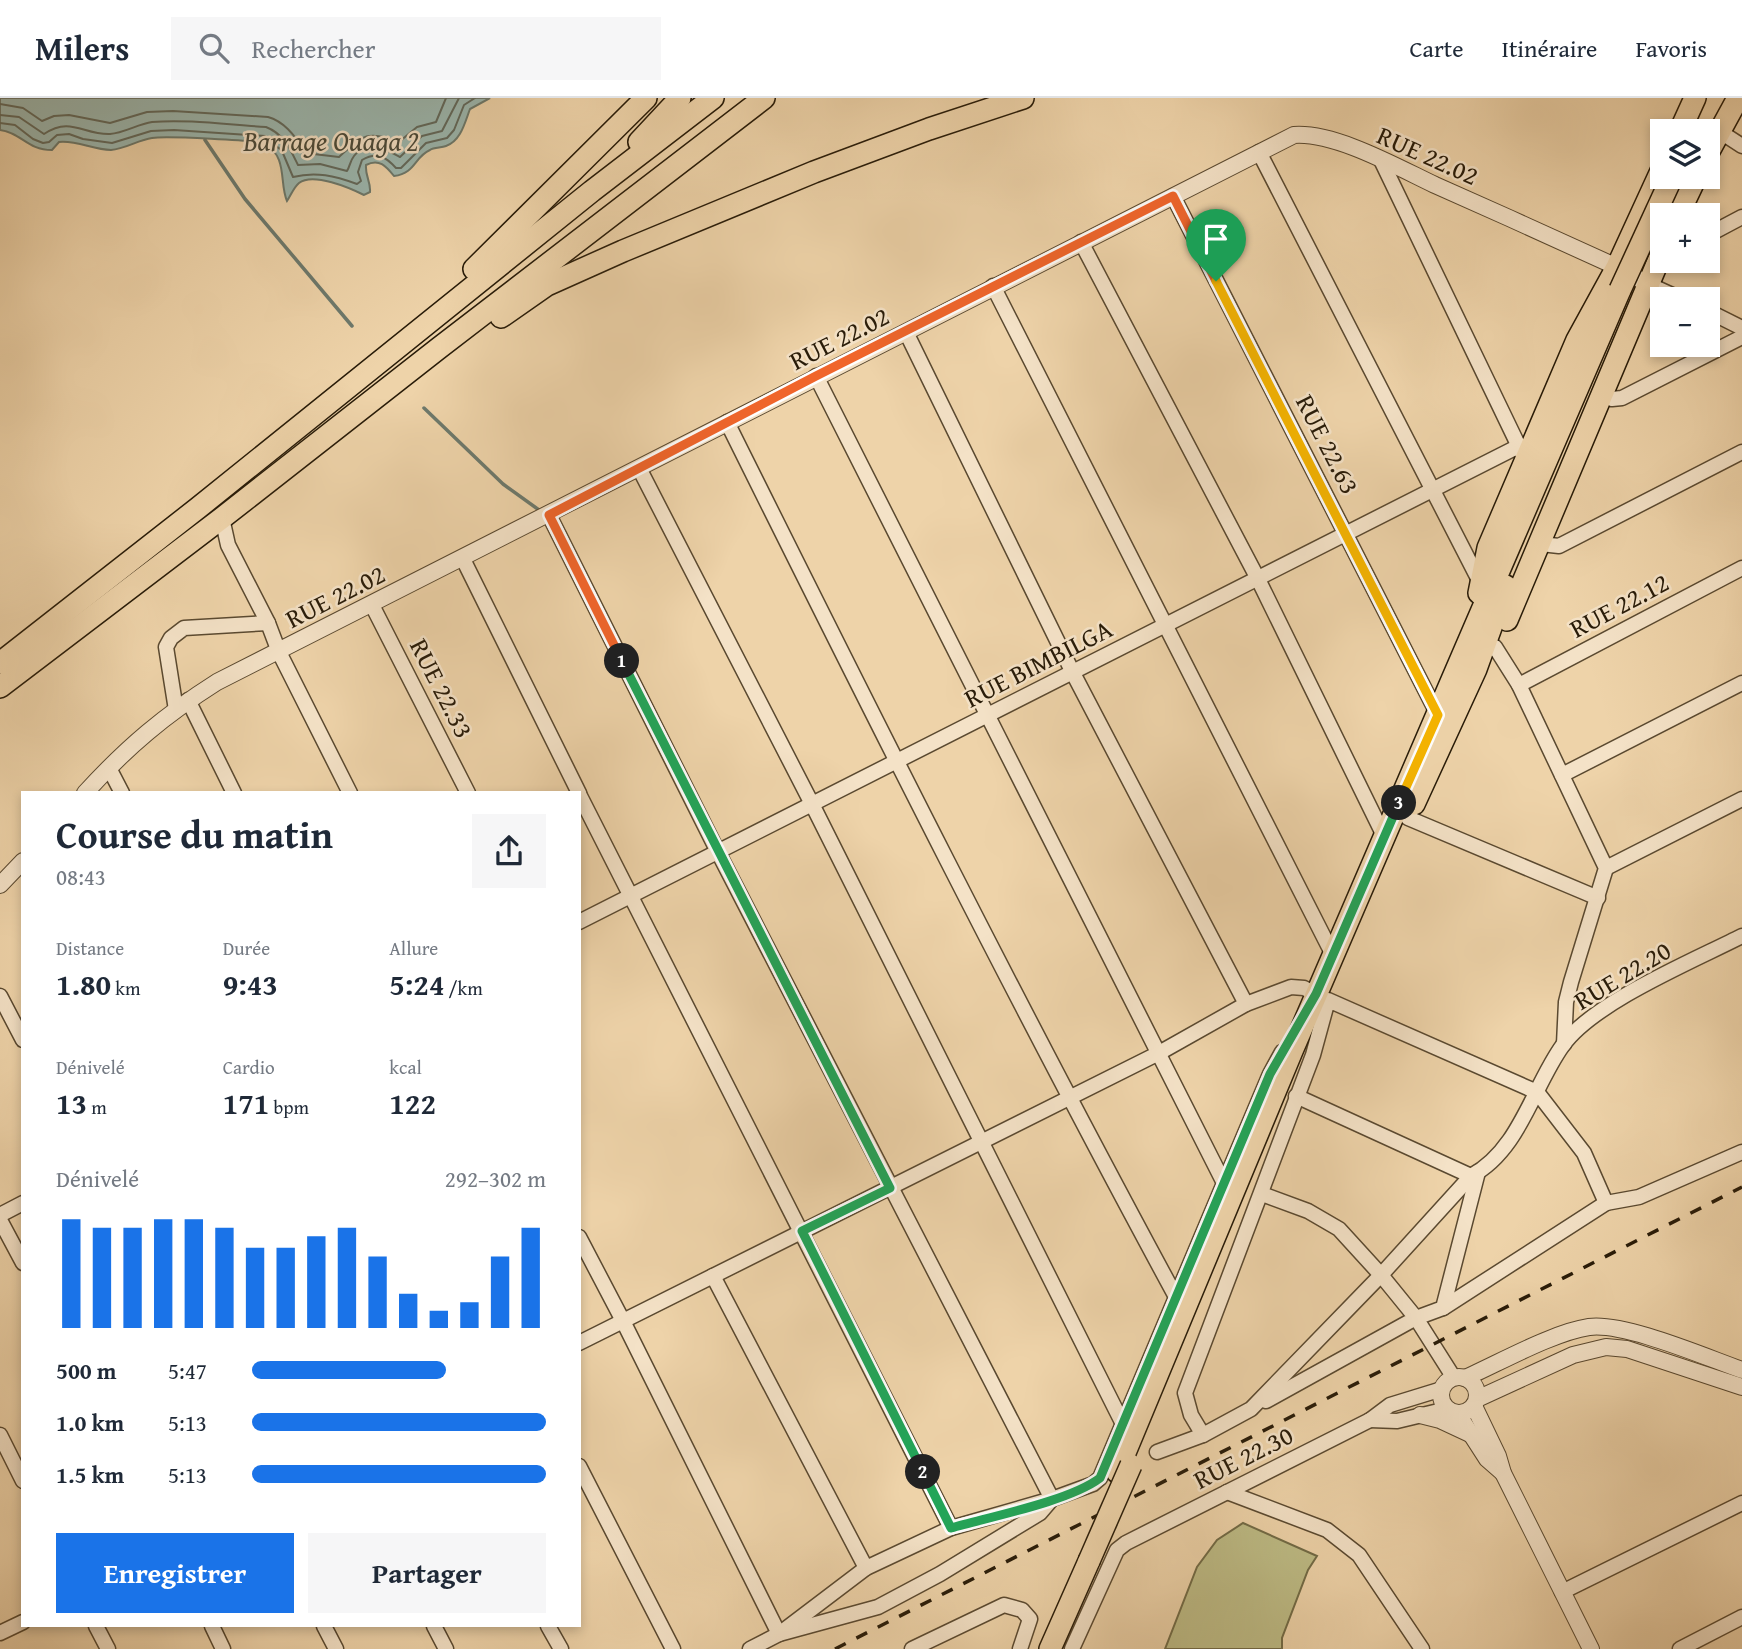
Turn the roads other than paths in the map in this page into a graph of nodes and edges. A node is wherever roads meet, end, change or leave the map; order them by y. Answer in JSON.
{"nodes":[{"id":1,"x":646,"y":98,"type":"edge"},
{"id":2,"x":680,"y":98,"type":"edge"},
{"id":3,"x":713,"y":98,"type":"edge"},
{"id":4,"x":764,"y":98,"type":"edge"},
{"id":5,"x":1023,"y":98,"type":"edge"},
{"id":6,"x":1695,"y":98,"type":"edge"},
{"id":7,"x":1708,"y":98,"type":"edge"},
{"id":8,"x":1720,"y":98,"type":"edge"},
{"id":9,"x":1738,"y":98,"type":"edge"},
{"id":10,"x":1685,"y":119,"type":"edge"},
{"id":11,"x":1698,"y":119,"type":"edge"},
{"id":12,"x":1715,"y":119,"type":"edge"},
{"id":13,"x":1720,"y":121,"type":"edge"},
{"id":14,"x":1720,"y":135,"type":"edge"},
{"id":15,"x":1742,"y":146,"type":"edge"},
{"id":16,"x":1259,"y":152,"type":"junction"},
{"id":17,"x":1381,"y":160,"type":"junction"},
{"id":18,"x":1653,"y":189,"type":"edge"},
{"id":19,"x":1667,"y":189,"type":"edge"},
{"id":20,"x":592,"y":191,"type":"junction"},
{"id":21,"x":1173,"y":196,"type":"junction"},
{"id":22,"x":1742,"y":217,"type":"edge"},
{"id":23,"x":1720,"y":229,"type":"edge"},
{"id":24,"x":1081,"y":242,"type":"junction"},
{"id":25,"x":1650,"y":246,"type":"edge"},
{"id":26,"x":1617,"y":267,"type":"junction"},
{"id":27,"x":1653,"y":273,"type":"edge"},
{"id":28,"x":1648,"y":284,"type":"junction"},
{"id":29,"x":993,"y":286,"type":"junction"},
{"id":30,"x":1655,"y":287,"type":"edge"},
{"id":31,"x":1720,"y":318,"type":"edge"},
{"id":32,"x":1742,"y":328,"type":"edge"},
{"id":33,"x":906,"y":332,"type":"junction"},
{"id":34,"x":1742,"y":337,"type":"edge"},
{"id":35,"x":816,"y":376,"type":"junction"},
{"id":36,"x":1602,"y":396,"type":"junction"},
{"id":37,"x":309,"y":419,"type":"junction"},
{"id":38,"x":727,"y":422,"type":"junction"},
{"id":39,"x":318,"y":443,"type":"junction"},
{"id":40,"x":1742,"y":452,"type":"edge"},
{"id":41,"x":1522,"y":453,"type":"junction"},
{"id":42,"x":639,"y":468,"type":"junction"},
{"id":43,"x":1433,"y":491,"type":"junction"},
{"id":44,"x":549,"y":515,"type":"junction"},
{"id":45,"x":222,"y":518,"type":"junction"},
{"id":46,"x":1346,"y":534,"type":"junction"},
{"id":47,"x":1541,"y":544,"type":"junction"},
{"id":48,"x":1511,"y":556,"type":"junction"},
{"id":49,"x":463,"y":559,"type":"junction"},
{"id":50,"x":1742,"y":568,"type":"edge"},
{"id":51,"x":1258,"y":579,"type":"junction"},
{"id":52,"x":1482,"y":586,"type":"junction"},
{"id":53,"x":80,"y":601,"type":"junction"},
{"id":54,"x":372,"y":605,"type":"junction"},
{"id":55,"x":268,"y":624,"type":"junction"},
{"id":56,"x":1165,"y":625,"type":"junction"},
{"id":57,"x":1495,"y":647,"type":"junction"},
{"id":58,"x":0,"y":650,"type":"edge"},
{"id":59,"x":278,"y":652,"type":"junction"},
{"id":60,"x":0,"y":663,"type":"edge"},
{"id":61,"x":1468,"y":666,"type":"junction"},
{"id":62,"x":1073,"y":673,"type":"junction"},
{"id":63,"x":1742,"y":682,"type":"edge"},
{"id":64,"x":1519,"y":685,"type":"junction"},
{"id":65,"x":0,"y":687,"type":"edge"},
{"id":66,"x":182,"y":705,"type":"junction"},
{"id":67,"x":1438,"y":715,"type":"junction"},
{"id":68,"x":987,"y":717,"type":"junction"},
{"id":69,"x":896,"y":762,"type":"junction"},
{"id":70,"x":109,"y":768,"type":"junction"},
{"id":71,"x":1562,"y":775,"type":"junction"},
{"id":72,"x":87,"y":791,"type":"edge"},
{"id":73,"x":121,"y":791,"type":"edge"},
{"id":74,"x":233,"y":791,"type":"edge"},
{"id":75,"x":348,"y":791,"type":"edge"},
{"id":76,"x":467,"y":791,"type":"edge"},
{"id":77,"x":578,"y":791,"type":"edge"},
{"id":78,"x":581,"y":797,"type":"edge"},
{"id":79,"x":1742,"y":799,"type":"edge"},
{"id":80,"x":812,"y":804,"type":"junction"},
{"id":81,"x":1408,"y":818,"type":"junction"},
{"id":82,"x":1385,"y":838,"type":"junction"},
{"id":83,"x":718,"y":852,"type":"junction"},
{"id":84,"x":21,"y":863,"type":"edge"},
{"id":85,"x":1606,"y":867,"type":"junction"},
{"id":86,"x":0,"y":886,"type":"edge"},
{"id":87,"x":630,"y":898,"type":"junction"},
{"id":88,"x":1598,"y":898,"type":"junction"},
{"id":89,"x":581,"y":921,"type":"edge"},
{"id":90,"x":1742,"y":936,"type":"edge"},
{"id":91,"x":1333,"y":955,"type":"junction"},
{"id":92,"x":0,"y":996,"type":"edge"},
{"id":93,"x":1322,"y":997,"type":"junction"},
{"id":94,"x":1246,"y":1004,"type":"junction"},
{"id":95,"x":21,"y":1036,"type":"edge"},
{"id":96,"x":1564,"y":1044,"type":"junction"},
{"id":97,"x":1159,"y":1053,"type":"junction"},
{"id":98,"x":1537,"y":1092,"type":"junction"},
{"id":99,"x":1296,"y":1096,"type":"junction"},
{"id":100,"x":1068,"y":1098,"type":"junction"},
{"id":101,"x":981,"y":1141,"type":"junction"},
{"id":102,"x":1742,"y":1152,"type":"edge"},
{"id":103,"x":1475,"y":1174,"type":"junction"},
{"id":104,"x":1224,"y":1184,"type":"junction"},
{"id":105,"x":890,"y":1188,"type":"junction"},
{"id":106,"x":1262,"y":1194,"type":"junction"},
{"id":107,"x":1606,"y":1203,"type":"junction"},
{"id":108,"x":21,"y":1204,"type":"edge"},
{"id":109,"x":0,"y":1218,"type":"edge"},
{"id":110,"x":802,"y":1231,"type":"junction"},
{"id":111,"x":581,"y":1241,"type":"edge"},
{"id":112,"x":21,"y":1259,"type":"edge"},
{"id":113,"x":1381,"y":1275,"type":"junction"},
{"id":114,"x":713,"y":1276,"type":"junction"},
{"id":115,"x":1177,"y":1297,"type":"junction"},
{"id":116,"x":1443,"y":1308,"type":"junction"},
{"id":117,"x":1416,"y":1318,"type":"junction"},
{"id":118,"x":623,"y":1321,"type":"junction"},
{"id":119,"x":581,"y":1342,"type":"edge"},
{"id":120,"x":1742,"y":1370,"type":"edge"},
{"id":121,"x":1454,"y":1382,"type":"junction"},
{"id":122,"x":1742,"y":1387,"type":"edge"},
{"id":123,"x":1476,"y":1403,"type":"junction"},
{"id":124,"x":1251,"y":1409,"type":"junction"},
{"id":125,"x":1452,"y":1411,"type":"junction"},
{"id":126,"x":1420,"y":1415,"type":"junction"},
{"id":127,"x":1370,"y":1420,"type":"junction"},
{"id":128,"x":1123,"y":1424,"type":"junction"},
{"id":129,"x":0,"y":1435,"type":"edge"},
{"id":130,"x":1203,"y":1435,"type":"junction"},
{"id":131,"x":1471,"y":1435,"type":"junction"},
{"id":132,"x":1157,"y":1452,"type":"dead end"},
{"id":133,"x":581,"y":1470,"type":"edge"},
{"id":134,"x":1116,"y":1472,"type":"junction"},
{"id":135,"x":1503,"y":1473,"type":"junction"},
{"id":136,"x":21,"y":1476,"type":"edge"},
{"id":137,"x":1227,"y":1492,"type":"junction"},
{"id":138,"x":1052,"y":1499,"type":"junction"},
{"id":139,"x":1742,"y":1503,"type":"edge"},
{"id":140,"x":951,"y":1528,"type":"junction"},
{"id":141,"x":1082,"y":1564,"type":"junction"},
{"id":142,"x":866,"y":1568,"type":"junction"},
{"id":143,"x":1562,"y":1592,"type":"junction"},
{"id":144,"x":1742,"y":1617,"type":"edge"},
{"id":145,"x":21,"y":1623,"type":"edge"},
{"id":146,"x":97,"y":1627,"type":"edge"},
{"id":147,"x":212,"y":1627,"type":"edge"},
{"id":148,"x":325,"y":1627,"type":"edge"},
{"id":149,"x":435,"y":1627,"type":"edge"},
{"id":150,"x":549,"y":1627,"type":"edge"},
{"id":151,"x":0,"y":1633,"type":"edge"},
{"id":152,"x":779,"y":1634,"type":"junction"},
{"id":153,"x":108,"y":1649,"type":"edge"},
{"id":154,"x":223,"y":1649,"type":"edge"},
{"id":155,"x":336,"y":1649,"type":"edge"},
{"id":156,"x":446,"y":1649,"type":"edge"},
{"id":157,"x":561,"y":1649,"type":"edge"},
{"id":158,"x":673,"y":1649,"type":"edge"},
{"id":159,"x":750,"y":1649,"type":"edge"},
{"id":160,"x":912,"y":1649,"type":"edge"},
{"id":161,"x":1020,"y":1649,"type":"edge"},
{"id":162,"x":1039,"y":1649,"type":"edge"},
{"id":163,"x":1050,"y":1649,"type":"edge"},
{"id":164,"x":1072,"y":1649,"type":"edge"},
{"id":165,"x":1422,"y":1649,"type":"edge"},
{"id":166,"x":1591,"y":1649,"type":"edge"},
{"id":167,"x":1680,"y":1649,"type":"edge"}],
"edges":[{"from":1,"to":37,"type":"main road"},
{"from":2,"to":20,"type":"main road"},
{"from":3,"to":20,"type":"main road"},
{"from":4,"to":39,"type":"main road"},
{"from":5,"to":39,"type":"main road"},
{"from":6,"to":10,"type":"main road"},
{"from":7,"to":11,"type":"main road"},
{"from":8,"to":12,"type":"main road"},
{"from":9,"to":13,"type":"main road"},
{"from":14,"to":15,"type":"street"},
{"from":16,"to":17,"type":"street","name":"RUE 22.02"},
{"from":16,"to":21,"type":"street","name":"RUE 22.02"},
{"from":16,"to":43,"type":"street"},
{"from":17,"to":26,"type":"street","name":"RUE 22.02"},
{"from":17,"to":41,"type":"street"},
{"from":18,"to":26,"type":"main road"},
{"from":19,"to":48,"type":"main road","bridge":true},
{"from":20,"to":37,"type":"main road"},
{"from":21,"to":24,"type":"street","name":"RUE 22.02"},
{"from":21,"to":46,"type":"street","name":"RUE 22.63"},
{"from":22,"to":23,"type":"street"},
{"from":24,"to":29,"type":"street","name":"RUE 22.02"},
{"from":24,"to":51,"type":"street"},
{"from":25,"to":48,"type":"main road"},
{"from":26,"to":28,"type":"street","name":"RUE 22.02"},
{"from":26,"to":41,"type":"main road"},
{"from":27,"to":28,"type":"main road"},
{"from":28,"to":30,"type":"street"},
{"from":28,"to":36,"type":"main road"},
{"from":29,"to":33,"type":"street","name":"RUE 22.02"},
{"from":29,"to":56,"type":"street"},
{"from":31,"to":32,"type":"street"},
{"from":33,"to":35,"type":"street","name":"RUE 22.02"},
{"from":33,"to":62,"type":"street"},
{"from":34,"to":36,"type":"street"},
{"from":35,"to":38,"type":"street","name":"RUE 22.02"},
{"from":35,"to":68,"type":"street"},
{"from":36,"to":47,"type":"main road"},
{"from":37,"to":53,"type":"main road"},
{"from":38,"to":42,"type":"street","name":"RUE 22.02"},
{"from":38,"to":69,"type":"street"},
{"from":39,"to":45,"type":"main road"},
{"from":40,"to":47,"type":"street"},
{"from":41,"to":43,"type":"street","name":"RUE BIMBILGA"},
{"from":41,"to":52,"type":"main road"},
{"from":42,"to":44,"type":"street","name":"RUE 22.02"},
{"from":42,"to":80,"type":"street"},
{"from":43,"to":46,"type":"street","name":"RUE BIMBILGA"},
{"from":43,"to":52,"type":"street"},
{"from":44,"to":49,"type":"street","name":"RUE 22.02"},
{"from":44,"to":83,"type":"street"},
{"from":45,"to":55,"type":"street"},
{"from":45,"to":65,"type":"main road"},
{"from":46,"to":51,"type":"street","name":"RUE BIMBILGA"},
{"from":46,"to":67,"type":"street","name":"RUE 22.63"},
{"from":47,"to":57,"type":"main road"},
{"from":48,"to":61,"type":"main road"},
{"from":49,"to":54,"type":"street","name":"RUE 22.02"},
{"from":49,"to":77,"type":"street"},
{"from":50,"to":64,"type":"street","name":"RUE 22.12"},
{"from":51,"to":56,"type":"street","name":"RUE BIMBILGA"},
{"from":51,"to":82,"type":"street"},
{"from":52,"to":61,"type":"main road"},
{"from":53,"to":58,"type":"main road"},
{"from":53,"to":60,"type":"main road"},
{"from":54,"to":59,"type":"street","name":"RUE 22.02"},
{"from":54,"to":76,"type":"street","name":"RUE 22.33"},
{"from":55,"to":59,"type":"street"},
{"from":55,"to":66,"type":"street"},
{"from":56,"to":62,"type":"street","name":"RUE BIMBILGA"},
{"from":56,"to":91,"type":"street"},
{"from":57,"to":61,"type":"main road"},
{"from":57,"to":64,"type":"street"},
{"from":59,"to":66,"type":"street","name":"RUE 22.02"},
{"from":59,"to":75,"type":"street"},
{"from":61,"to":67,"type":"main road"},
{"from":61,"to":81,"type":"main road"},
{"from":62,"to":68,"type":"street","name":"RUE BIMBILGA"},
{"from":62,"to":94,"type":"street"},
{"from":63,"to":71,"type":"street"},
{"from":64,"to":71,"type":"street"},
{"from":66,"to":70,"type":"street","name":"RUE 22.02"},
{"from":66,"to":74,"type":"street"},
{"from":67,"to":82,"type":"main road"},
{"from":68,"to":69,"type":"street","name":"RUE BIMBILGA"},
{"from":68,"to":97,"type":"street"},
{"from":69,"to":80,"type":"street","name":"RUE BIMBILGA"},
{"from":69,"to":100,"type":"street"},
{"from":70,"to":72,"type":"street","name":"RUE 22.02"},
{"from":70,"to":73,"type":"street"},
{"from":71,"to":85,"type":"street"},
{"from":78,"to":87,"type":"street"},
{"from":79,"to":85,"type":"street"},
{"from":80,"to":83,"type":"street","name":"RUE BIMBILGA"},
{"from":80,"to":101,"type":"street"},
{"from":81,"to":88,"type":"street"},
{"from":81,"to":93,"type":"main road"},
{"from":82,"to":91,"type":"main road"},
{"from":83,"to":87,"type":"street","name":"RUE BIMBILGA"},
{"from":83,"to":105,"type":"street"},
{"from":84,"to":86,"type":"street"},
{"from":85,"to":88,"type":"street"},
{"from":87,"to":89,"type":"street","name":"RUE BIMBILGA"},
{"from":87,"to":110,"type":"street"},
{"from":88,"to":96,"type":"street"},
{"from":90,"to":96,"type":"street","name":"RUE 22.20"},
{"from":91,"to":93,"type":"main road"},
{"from":92,"to":95,"type":"street"},
{"from":93,"to":94,"type":"street"},
{"from":93,"to":98,"type":"street"},
{"from":93,"to":99,"type":"street"},
{"from":93,"to":104,"type":"street"},
{"from":93,"to":134,"type":"main road"},
{"from":94,"to":97,"type":"street"},
{"from":96,"to":98,"type":"street","name":"RUE 22.20"},
{"from":97,"to":100,"type":"street"},
{"from":97,"to":104,"type":"street"},
{"from":98,"to":103,"type":"street","name":"RUE 22.20"},
{"from":98,"to":107,"type":"street"},
{"from":99,"to":103,"type":"street"},
{"from":99,"to":106,"type":"street"},
{"from":100,"to":101,"type":"street"},
{"from":100,"to":115,"type":"street"},
{"from":101,"to":105,"type":"street"},
{"from":101,"to":128,"type":"street"},
{"from":102,"to":107,"type":"street"},
{"from":103,"to":113,"type":"street","name":"RUE 22.20"},
{"from":103,"to":116,"type":"street"},
{"from":104,"to":115,"type":"street"},
{"from":105,"to":110,"type":"street"},
{"from":105,"to":138,"type":"street"},
{"from":106,"to":113,"type":"street"},
{"from":106,"to":130,"type":"street"},
{"from":107,"to":116,"type":"street"},
{"from":108,"to":109,"type":"street"},
{"from":109,"to":112,"type":"street"},
{"from":110,"to":114,"type":"street"},
{"from":110,"to":140,"type":"street"},
{"from":111,"to":118,"type":"street"},
{"from":113,"to":117,"type":"street"},
{"from":113,"to":124,"type":"street","name":"RUE 22.20"},
{"from":114,"to":118,"type":"street"},
{"from":114,"to":142,"type":"street"},
{"from":115,"to":128,"type":"street"},
{"from":116,"to":117,"type":"street"},
{"from":117,"to":121,"type":"street"},
{"from":117,"to":124,"type":"street"},
{"from":118,"to":119,"type":"street"},
{"from":118,"to":152,"type":"street"},
{"from":120,"to":121,"type":"street"},
{"from":121,"to":123,"type":"street"},
{"from":121,"to":125,"type":"street"},
{"from":121,"to":127,"type":"street","name":"RUE 22.30"},
{"from":122,"to":123,"type":"street"},
{"from":123,"to":125,"type":"street"},
{"from":123,"to":135,"type":"street"},
{"from":124,"to":130,"type":"street"},
{"from":125,"to":126,"type":"street"},
{"from":125,"to":131,"type":"street"},
{"from":126,"to":127,"type":"street"},
{"from":126,"to":131,"type":"street"},
{"from":127,"to":137,"type":"street","name":"RUE 22.30"},
{"from":128,"to":134,"type":"street"},
{"from":129,"to":136,"type":"street"},
{"from":130,"to":132,"type":"street"},
{"from":131,"to":135,"type":"street"},
{"from":133,"to":158,"type":"street"},
{"from":134,"to":138,"type":"street"},
{"from":134,"to":141,"type":"main road"},
{"from":135,"to":143,"type":"street"},
{"from":137,"to":164,"type":"street","name":"RUE 22.30"},
{"from":137,"to":165,"type":"street"},
{"from":138,"to":140,"type":"street"},
{"from":138,"to":152,"type":"street"},
{"from":139,"to":143,"type":"street"},
{"from":140,"to":142,"type":"street"},
{"from":141,"to":162,"type":"main road"},
{"from":141,"to":163,"type":"main road"},
{"from":142,"to":152,"type":"street"},
{"from":143,"to":166,"type":"street"},
{"from":144,"to":167,"type":"street"},
{"from":145,"to":151,"type":"street"},
{"from":146,"to":153,"type":"street"},
{"from":147,"to":154,"type":"street"},
{"from":148,"to":155,"type":"street"},
{"from":149,"to":156,"type":"street"},
{"from":150,"to":157,"type":"street"},
{"from":152,"to":159,"type":"street"},
{"from":160,"to":161,"type":"street"}]}
